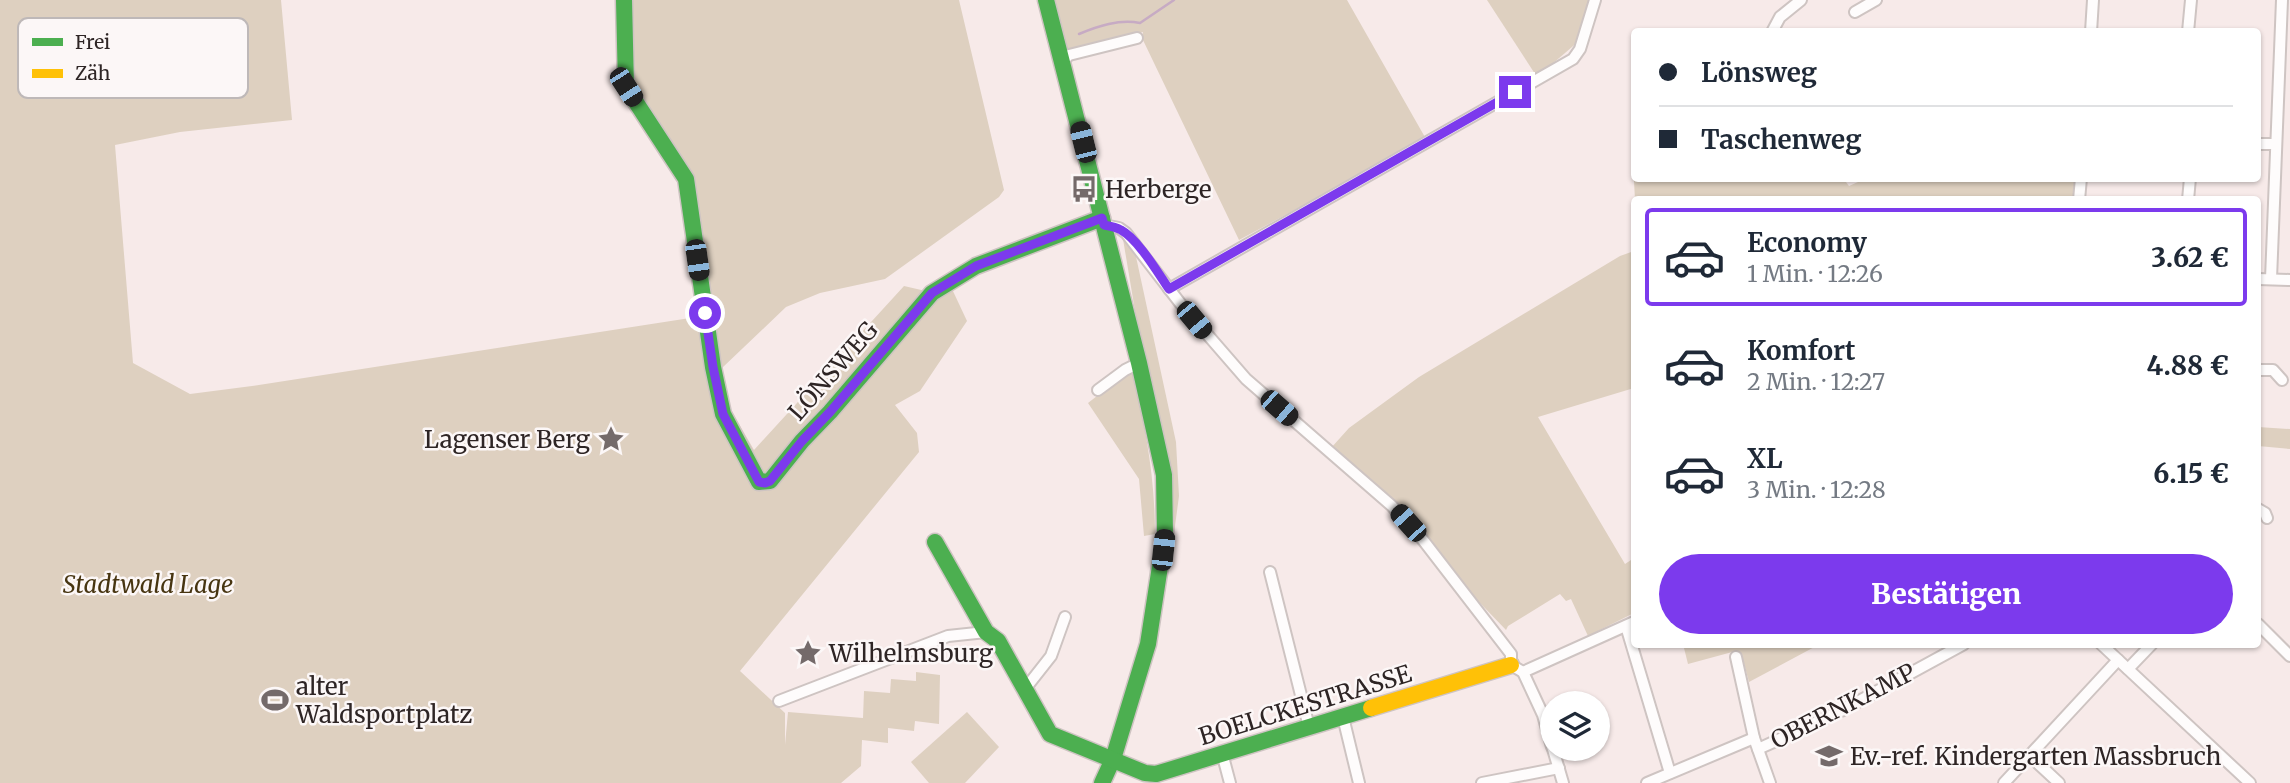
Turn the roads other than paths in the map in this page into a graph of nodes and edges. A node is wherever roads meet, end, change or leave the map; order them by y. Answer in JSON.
{"nodes":[{"id":1,"x":624,"y":0,"type":"edge"},
{"id":2,"x":1046,"y":0,"type":"edge"},
{"id":3,"x":1595,"y":0,"type":"edge"},
{"id":4,"x":1801,"y":0,"type":"edge"},
{"id":5,"x":1876,"y":0,"type":"edge"},
{"id":6,"x":2093,"y":0,"type":"edge"},
{"id":7,"x":2191,"y":0,"type":"edge"},
{"id":8,"x":2282,"y":0,"type":"edge"},
{"id":9,"x":1855,"y":12,"type":"dead end"},
{"id":10,"x":1774,"y":28,"type":"edge"},
{"id":11,"x":2091,"y":28,"type":"edge"},
{"id":12,"x":2188,"y":28,"type":"edge"},
{"id":13,"x":1137,"y":38,"type":"dead end"},
{"id":14,"x":1062,"y":62,"type":"junction"},
{"id":15,"x":2284,"y":116,"type":"edge"},
{"id":16,"x":2261,"y":144,"type":"edge"},
{"id":17,"x":2276,"y":144,"type":"junction"},
{"id":18,"x":1103,"y":221,"type":"junction"},
{"id":19,"x":2261,"y":279,"type":"edge"},
{"id":20,"x":2271,"y":279,"type":"junction"},
{"id":21,"x":2290,"y":280,"type":"edge"},
{"id":22,"x":1169,"y":289,"type":"junction"},
{"id":23,"x":1139,"y":363,"type":"junction"},
{"id":24,"x":2261,"y":370,"type":"edge"},
{"id":25,"x":2282,"y":380,"type":"dead end"},
{"id":26,"x":1098,"y":390,"type":"dead end"},
{"id":27,"x":2261,"y":511,"type":"edge"},
{"id":28,"x":2267,"y":518,"type":"dead end"},
{"id":29,"x":935,"y":542,"type":"dead end"},
{"id":30,"x":1270,"y":572,"type":"dead end"},
{"id":31,"x":1065,"y":617,"type":"dead end"},
{"id":32,"x":1630,"y":624,"type":"edge"},
{"id":33,"x":2261,"y":627,"type":"edge"},
{"id":34,"x":986,"y":632,"type":"junction"},
{"id":35,"x":1636,"y":648,"type":"edge"},
{"id":36,"x":1957,"y":648,"type":"edge"},
{"id":37,"x":2105,"y":648,"type":"edge"},
{"id":38,"x":2148,"y":648,"type":"edge"},
{"id":39,"x":2288,"y":651,"type":"edge"},
{"id":40,"x":1736,"y":657,"type":"dead end"},
{"id":41,"x":2118,"y":660,"type":"junction"},
{"id":42,"x":1517,"y":668,"type":"junction"},
{"id":43,"x":2128,"y":669,"type":"junction"},
{"id":44,"x":1025,"y":689,"type":"junction"},
{"id":45,"x":779,"y":701,"type":"dead end"},
{"id":46,"x":1540,"y":710,"type":"edge"},
{"id":47,"x":1343,"y":717,"type":"junction"},
{"id":48,"x":1309,"y":727,"type":"junction"},
{"id":49,"x":1756,"y":744,"type":"junction"},
{"id":50,"x":1222,"y":754,"type":"junction"},
{"id":51,"x":2029,"y":755,"type":"junction"},
{"id":52,"x":1113,"y":759,"type":"junction"},
{"id":53,"x":1557,"y":761,"type":"edge"},
{"id":54,"x":1559,"y":768,"type":"junction"},
{"id":55,"x":1670,"y":773,"type":"junction"},
{"id":56,"x":1102,"y":783,"type":"edge"},
{"id":57,"x":1230,"y":783,"type":"edge"},
{"id":58,"x":1359,"y":783,"type":"edge"},
{"id":59,"x":1482,"y":783,"type":"edge"},
{"id":60,"x":1563,"y":783,"type":"edge"},
{"id":61,"x":1647,"y":783,"type":"edge"},
{"id":62,"x":1770,"y":783,"type":"edge"},
{"id":63,"x":2004,"y":783,"type":"edge"},
{"id":64,"x":2059,"y":783,"type":"edge"},
{"id":65,"x":2250,"y":783,"type":"edge"}],
"edges":[{"from":1,"to":18,"type":"street","name":"LÖNSWEG"},
{"from":2,"to":14,"type":"street"},
{"from":3,"to":22,"type":"street"},
{"from":4,"to":10,"type":"street"},
{"from":5,"to":9,"type":"street"},
{"from":6,"to":11,"type":"street"},
{"from":7,"to":12,"type":"street"},
{"from":8,"to":15,"type":"street"},
{"from":13,"to":14,"type":"street"},
{"from":14,"to":18,"type":"street"},
{"from":15,"to":17,"type":"street"},
{"from":16,"to":17,"type":"street"},
{"from":17,"to":20,"type":"street"},
{"from":18,"to":22,"type":"street"},
{"from":18,"to":23,"type":"street"},
{"from":19,"to":20,"type":"street"},
{"from":20,"to":21,"type":"street"},
{"from":22,"to":42,"type":"street"},
{"from":23,"to":26,"type":"street"},
{"from":23,"to":52,"type":"street"},
{"from":24,"to":25,"type":"street"},
{"from":27,"to":28,"type":"street"},
{"from":29,"to":34,"type":"street","name":"BOELCKESTRASSE"},
{"from":30,"to":48,"type":"street"},
{"from":31,"to":44,"type":"street"},
{"from":32,"to":42,"type":"street"},
{"from":33,"to":39,"type":"street"},
{"from":34,"to":44,"type":"street","name":"BOELCKESTRASSE"},
{"from":34,"to":45,"type":"street"},
{"from":35,"to":55,"type":"street"},
{"from":36,"to":49,"type":"street","name":"OBERNKAMP"},
{"from":37,"to":41,"type":"street"},
{"from":38,"to":43,"type":"street"},
{"from":40,"to":49,"type":"street"},
{"from":41,"to":43,"type":"street"},
{"from":41,"to":51,"type":"street"},
{"from":42,"to":46,"type":"street"},
{"from":42,"to":47,"type":"street","name":"BOELCKESTRASSE"},
{"from":43,"to":65,"type":"street"},
{"from":44,"to":52,"type":"street","name":"BOELCKESTRASSE"},
{"from":47,"to":48,"type":"street","name":"BOELCKESTRASSE"},
{"from":47,"to":58,"type":"street"},
{"from":48,"to":50,"type":"street","name":"BOELCKESTRASSE"},
{"from":49,"to":55,"type":"street","name":"OBERNKAMP"},
{"from":49,"to":62,"type":"street"},
{"from":50,"to":52,"type":"street","name":"BOELCKESTRASSE"},
{"from":50,"to":57,"type":"street"},
{"from":51,"to":63,"type":"street"},
{"from":51,"to":64,"type":"street"},
{"from":52,"to":56,"type":"street"},
{"from":53,"to":54,"type":"street"},
{"from":54,"to":59,"type":"street"},
{"from":54,"to":60,"type":"street"},
{"from":55,"to":61,"type":"street","name":"OBERNKAMP"}]}
